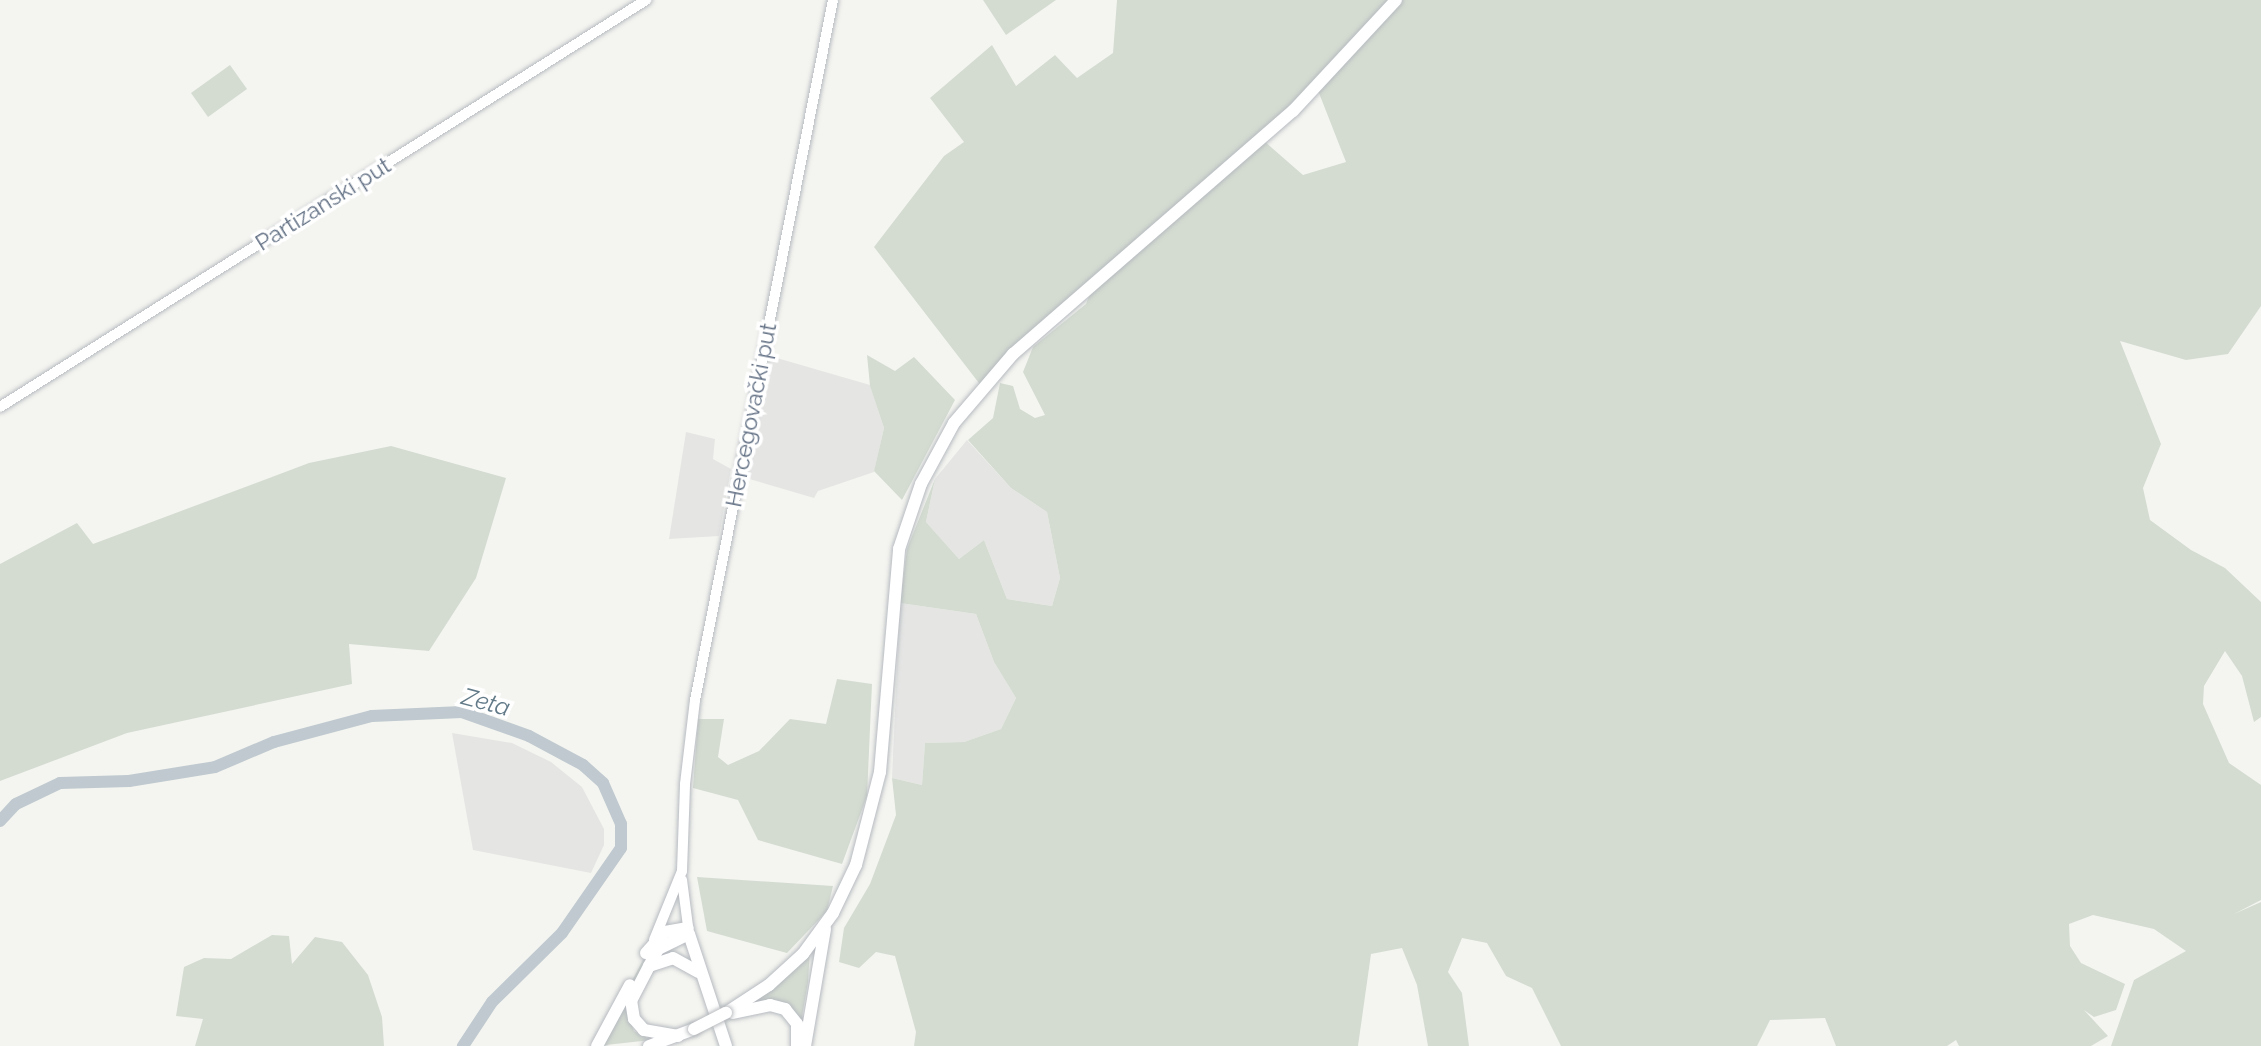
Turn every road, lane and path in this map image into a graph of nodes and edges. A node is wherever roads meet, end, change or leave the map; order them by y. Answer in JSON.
{"nodes":[{"id":1,"x":646,"y":0,"type":"edge"},
{"id":2,"x":833,"y":0,"type":"edge"},
{"id":3,"x":1396,"y":0,"type":"edge"},
{"id":4,"x":0,"y":407,"type":"edge"},
{"id":5,"x":682,"y":871,"type":"junction"},
{"id":6,"x":826,"y":925,"type":"junction"},
{"id":7,"x":688,"y":931,"type":"junction"},
{"id":8,"x":652,"y":943,"type":"junction"},
{"id":9,"x":647,"y":968,"type":"junction"},
{"id":10,"x":699,"y":972,"type":"junction"},
{"id":11,"x":726,"y":1013,"type":"junction"},
{"id":12,"x":678,"y":1037,"type":"junction"},
{"id":13,"x":597,"y":1046,"type":"edge"},
{"id":14,"x":649,"y":1046,"type":"edge"},
{"id":15,"x":726,"y":1046,"type":"edge"},
{"id":16,"x":797,"y":1046,"type":"edge"},
{"id":17,"x":805,"y":1046,"type":"edge"}],
"edges":[{"from":1,"to":4,"type":"main road","name":"Partizanski put"},
{"from":2,"to":5,"type":"main road","name":"Hercegovački put"},
{"from":3,"to":6,"type":"main road"},
{"from":5,"to":7,"type":"main road"},
{"from":5,"to":8,"type":"main road"},
{"from":6,"to":11,"type":"main road"},
{"from":6,"to":17,"type":"main road"},
{"from":7,"to":8,"type":"main road"},
{"from":7,"to":9,"type":"main road"},
{"from":7,"to":10,"type":"main road"},
{"from":8,"to":13,"type":"main road"},
{"from":9,"to":10,"type":"main road"},
{"from":9,"to":12,"type":"main road"},
{"from":10,"to":15,"type":"main road"},
{"from":11,"to":12,"type":"main road","bridge":true},
{"from":11,"to":16,"type":"main road"},
{"from":12,"to":14,"type":"main road"}]}
